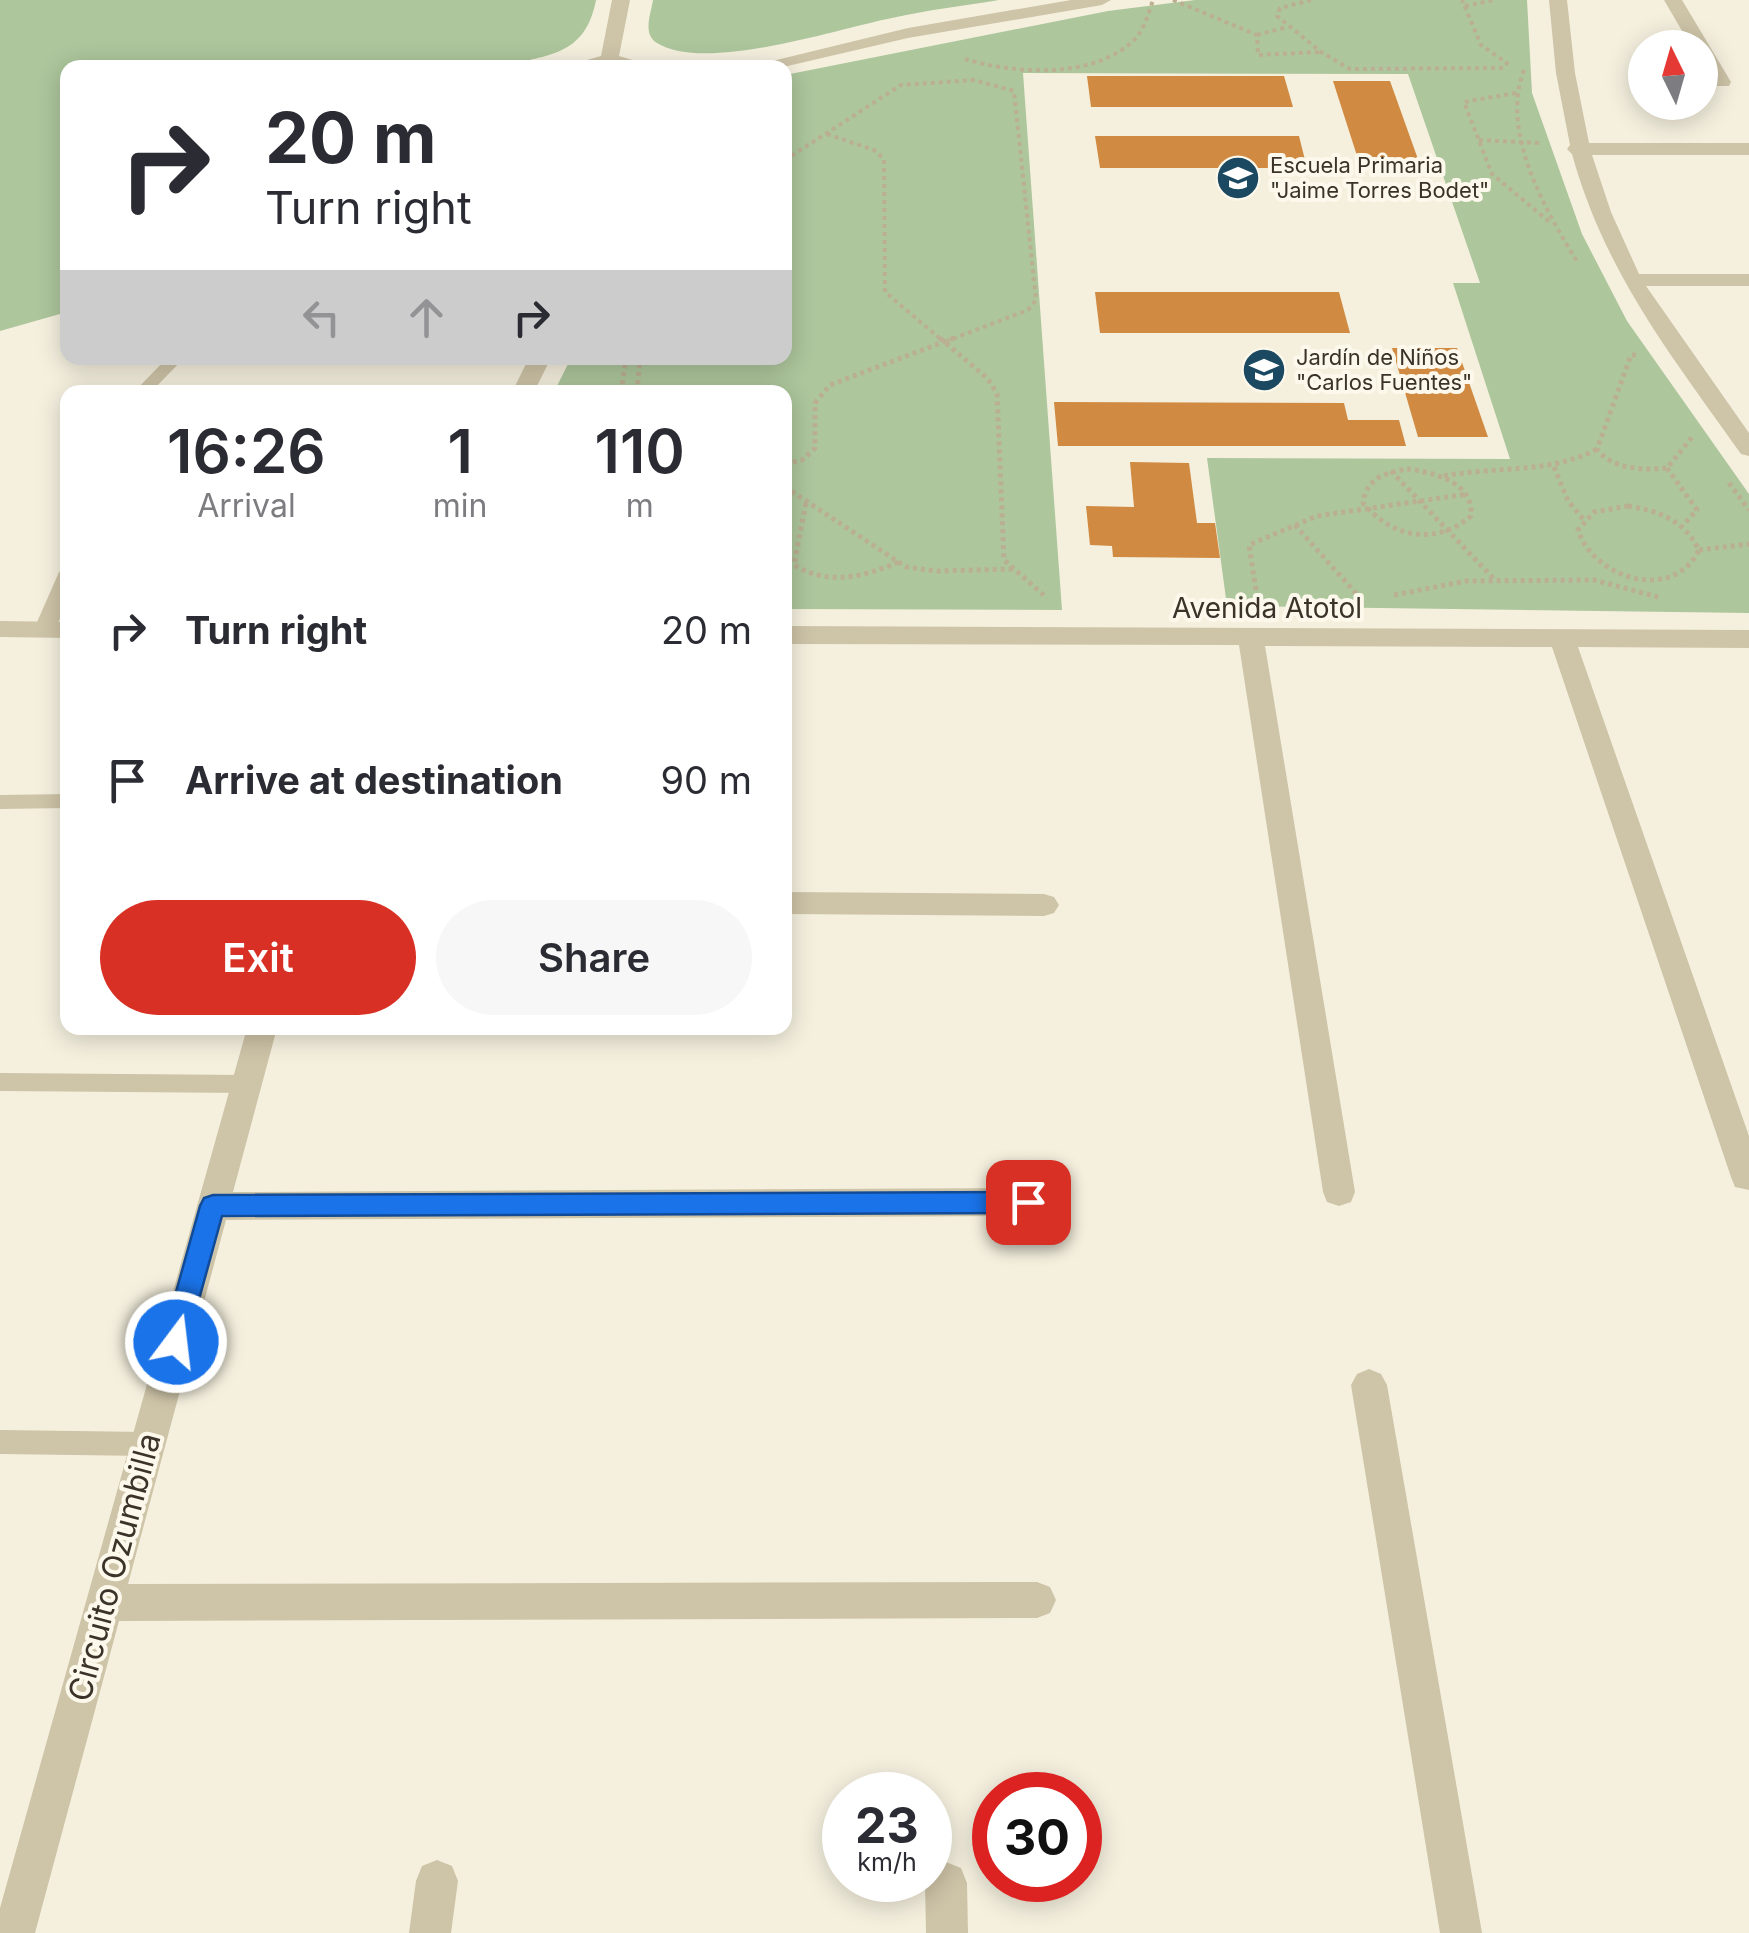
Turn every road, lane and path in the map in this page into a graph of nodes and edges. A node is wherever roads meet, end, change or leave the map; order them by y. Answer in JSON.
{"nodes":[{"id":1,"x":621,"y":0,"type":"edge"},
{"id":2,"x":1102,"y":0,"type":"edge"},
{"id":3,"x":1153,"y":0,"type":"edge"},
{"id":4,"x":1174,"y":0,"type":"edge"},
{"id":5,"x":1311,"y":0,"type":"edge"},
{"id":6,"x":1494,"y":0,"type":"edge"},
{"id":7,"x":1558,"y":0,"type":"edge"},
{"id":8,"x":1673,"y":0,"type":"edge"},
{"id":9,"x":1463,"y":3,"type":"edge"},
{"id":10,"x":1287,"y":27,"type":"junction"},
{"id":11,"x":908,"y":32,"type":"junction"},
{"id":12,"x":1257,"y":35,"type":"junction"},
{"id":13,"x":1321,"y":52,"type":"junction"},
{"id":14,"x":609,"y":60,"type":"edge"},
{"id":15,"x":787,"y":60,"type":"edge"},
{"id":16,"x":1722,"y":82,"type":"dead end"},
{"id":17,"x":1516,"y":93,"type":"dead end"},
{"id":18,"x":826,"y":134,"type":"junction"},
{"id":19,"x":1478,"y":140,"type":"junction"},
{"id":20,"x":1577,"y":149,"type":"junction"},
{"id":21,"x":1749,"y":149,"type":"edge"},
{"id":22,"x":792,"y":156,"type":"edge"},
{"id":23,"x":1553,"y":225,"type":"dead end"},
{"id":24,"x":1632,"y":280,"type":"junction"},
{"id":25,"x":1749,"y":280,"type":"edge"},
{"id":26,"x":944,"y":342,"type":"junction"},
{"id":27,"x":1682,"y":356,"type":"junction"},
{"id":28,"x":169,"y":365,"type":"edge"},
{"id":29,"x":149,"y":385,"type":"edge"},
{"id":30,"x":1746,"y":441,"type":"edge"},
{"id":31,"x":1597,"y":449,"type":"junction"},
{"id":32,"x":792,"y":462,"type":"edge"},
{"id":33,"x":1554,"y":467,"type":"junction"},
{"id":34,"x":1667,"y":468,"type":"junction"},
{"id":35,"x":1391,"y":471,"type":"junction"},
{"id":36,"x":1443,"y":476,"type":"junction"},
{"id":37,"x":792,"y":493,"type":"edge"},
{"id":38,"x":1468,"y":494,"type":"junction"},
{"id":39,"x":1420,"y":501,"type":"junction"},
{"id":40,"x":806,"y":502,"type":"junction"},
{"id":41,"x":1367,"y":509,"type":"junction"},
{"id":42,"x":1584,"y":520,"type":"junction"},
{"id":43,"x":1295,"y":525,"type":"junction"},
{"id":44,"x":1683,"y":525,"type":"junction"},
{"id":45,"x":1450,"y":532,"type":"junction"},
{"id":46,"x":1749,"y":544,"type":"edge"},
{"id":47,"x":1699,"y":550,"type":"junction"},
{"id":48,"x":899,"y":562,"type":"junction"},
{"id":49,"x":1014,"y":569,"type":"junction"},
{"id":50,"x":1633,"y":578,"type":"junction"},
{"id":51,"x":1496,"y":581,"type":"junction"},
{"id":52,"x":1628,"y":589,"type":"junction"},
{"id":53,"x":1661,"y":598,"type":"dead end"},
{"id":54,"x":1363,"y":601,"type":"junction"},
{"id":55,"x":0,"y":629,"type":"edge"},
{"id":56,"x":56,"y":630,"type":"edge"},
{"id":57,"x":792,"y":635,"type":"edge"},
{"id":58,"x":1094,"y":638,"type":"junction"},
{"id":59,"x":1258,"y":638,"type":"junction"},
{"id":60,"x":1378,"y":638,"type":"junction"},
{"id":61,"x":1562,"y":639,"type":"junction"},
{"id":62,"x":1749,"y":639,"type":"edge"},
{"id":63,"x":60,"y":801,"type":"edge"},
{"id":64,"x":0,"y":802,"type":"edge"},
{"id":65,"x":792,"y":902,"type":"edge"},
{"id":66,"x":1044,"y":905,"type":"dead end"},
{"id":67,"x":260,"y":1035,"type":"edge"},
{"id":68,"x":0,"y":1082,"type":"edge"},
{"id":69,"x":246,"y":1084,"type":"junction"},
{"id":70,"x":1747,"y":1178,"type":"edge"},
{"id":71,"x":1339,"y":1192,"type":"dead end"},
{"id":72,"x":1028,"y":1202,"type":"dead end"},
{"id":73,"x":213,"y":1206,"type":"junction"},
{"id":74,"x":1369,"y":1385,"type":"dead end"},
{"id":75,"x":0,"y":1442,"type":"edge"},
{"id":76,"x":148,"y":1444,"type":"junction"},
{"id":77,"x":1037,"y":1600,"type":"dead end"},
{"id":78,"x":104,"y":1603,"type":"junction"},
{"id":79,"x":438,"y":1880,"type":"dead end"},
{"id":80,"x":946,"y":1902,"type":"edge"},
{"id":81,"x":11,"y":1919,"type":"edge"},
{"id":82,"x":430,"y":1933,"type":"edge"},
{"id":83,"x":947,"y":1933,"type":"edge"},
{"id":84,"x":1462,"y":1933,"type":"edge"}],
"edges":[{"from":1,"to":14,"type":"street"},
{"from":2,"to":11,"type":"street"},
{"from":3,"to":11,"type":"path"},
{"from":4,"to":12,"type":"path"},
{"from":5,"to":10,"type":"path"},
{"from":6,"to":9,"type":"path"},
{"from":7,"to":20,"type":"street"},
{"from":8,"to":16,"type":"street"},
{"from":9,"to":13,"type":"path"},
{"from":10,"to":12,"type":"path"},
{"from":10,"to":13,"type":"path"},
{"from":11,"to":15,"type":"street"},
{"from":12,"to":13,"type":"path"},
{"from":17,"to":19,"type":"path"},
{"from":18,"to":22,"type":"path"},
{"from":18,"to":26,"type":"path"},
{"from":18,"to":26,"type":"path"},
{"from":19,"to":20,"type":"path"},
{"from":19,"to":23,"type":"path"},
{"from":20,"to":21,"type":"street"},
{"from":20,"to":24,"type":"street"},
{"from":24,"to":25,"type":"street"},
{"from":24,"to":27,"type":"street"},
{"from":26,"to":32,"type":"path"},
{"from":26,"to":49,"type":"path"},
{"from":27,"to":30,"type":"street"},
{"from":27,"to":31,"type":"path"},
{"from":28,"to":29,"type":"lane"},
{"from":30,"to":34,"type":"path"},
{"from":31,"to":33,"type":"path"},
{"from":31,"to":34,"type":"path"},
{"from":33,"to":36,"type":"path"},
{"from":33,"to":42,"type":"path"},
{"from":34,"to":44,"type":"path"},
{"from":35,"to":36,"type":"path"},
{"from":35,"to":39,"type":"path"},
{"from":35,"to":41,"type":"path"},
{"from":36,"to":38,"type":"path"},
{"from":37,"to":40,"type":"path"},
{"from":38,"to":39,"type":"path"},
{"from":38,"to":45,"type":"path"},
{"from":39,"to":41,"type":"path"},
{"from":39,"to":45,"type":"path"},
{"from":40,"to":48,"type":"path"},
{"from":40,"to":48,"type":"path"},
{"from":41,"to":43,"type":"path"},
{"from":41,"to":45,"type":"path"},
{"from":42,"to":44,"type":"path"},
{"from":42,"to":50,"type":"path"},
{"from":43,"to":54,"type":"path"},
{"from":43,"to":59,"type":"path"},
{"from":44,"to":47,"type":"path"},
{"from":45,"to":51,"type":"path"},
{"from":46,"to":47,"type":"path"},
{"from":47,"to":50,"type":"path"},
{"from":48,"to":49,"type":"path"},
{"from":49,"to":58,"type":"path"},
{"from":50,"to":52,"type":"path"},
{"from":51,"to":52,"type":"path"},
{"from":51,"to":54,"type":"path"},
{"from":52,"to":53,"type":"path"},
{"from":54,"to":60,"type":"path"},
{"from":55,"to":56,"type":"street"},
{"from":57,"to":58,"type":"street","name":"Avenida Atotol"},
{"from":58,"to":59,"type":"street","name":"Avenida Atotol"},
{"from":59,"to":60,"type":"street","name":"Avenida Atotol"},
{"from":59,"to":71,"type":"street"},
{"from":60,"to":61,"type":"street","name":"Avenida Atotol"},
{"from":61,"to":62,"type":"street","name":"Avenida Atotol"},
{"from":61,"to":70,"type":"street"},
{"from":63,"to":64,"type":"lane"},
{"from":65,"to":66,"type":"street"},
{"from":67,"to":69,"type":"street","name":"Circuito Ozumbilla"},
{"from":68,"to":69,"type":"lane"},
{"from":69,"to":73,"type":"street","name":"Circuito Ozumbilla"},
{"from":72,"to":73,"type":"street"},
{"from":73,"to":76,"type":"street","name":"Circuito Ozumbilla"},
{"from":74,"to":84,"type":"street"},
{"from":75,"to":76,"type":"lane"},
{"from":76,"to":78,"type":"street","name":"Circuito Ozumbilla"},
{"from":77,"to":78,"type":"street"},
{"from":78,"to":81,"type":"street","name":"Circuito Ozumbilla"},
{"from":79,"to":82,"type":"street"},
{"from":80,"to":83,"type":"street"}]}
